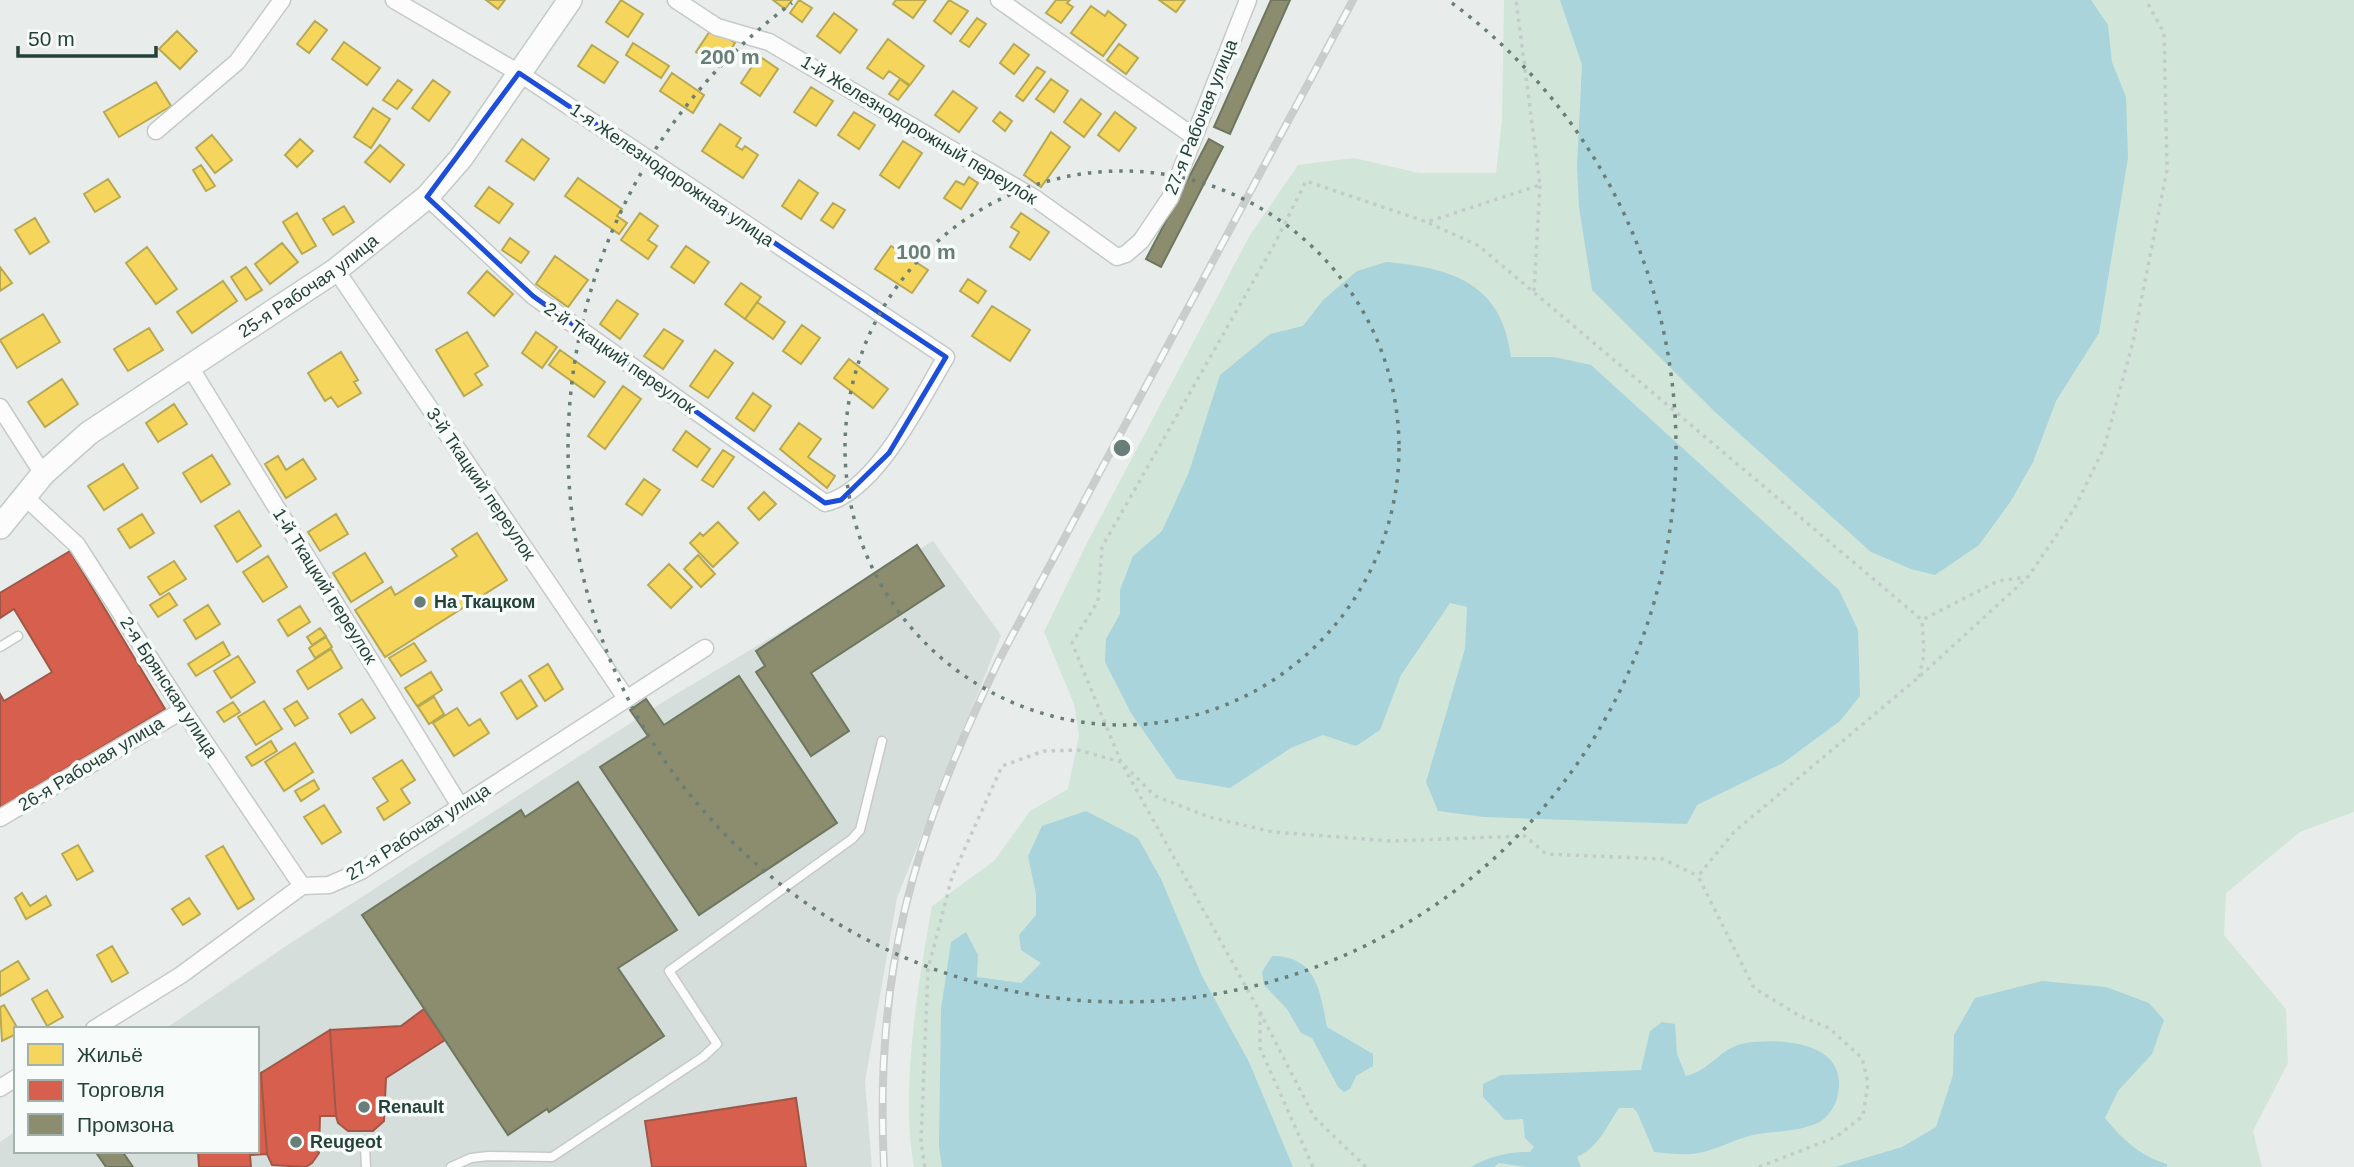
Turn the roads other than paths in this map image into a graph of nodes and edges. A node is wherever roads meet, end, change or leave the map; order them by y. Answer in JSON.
{"nodes":[{"id":1,"x":282,"y":0,"type":"edge"},
{"id":2,"x":394,"y":0,"type":"edge"},
{"id":3,"x":570,"y":0,"type":"edge"},
{"id":4,"x":676,"y":0,"type":"edge"},
{"id":5,"x":999,"y":0,"type":"edge"},
{"id":6,"x":1248,"y":0,"type":"edge"},
{"id":7,"x":519,"y":73,"type":"junction"},
{"id":8,"x":156,"y":131,"type":"dead end"},
{"id":9,"x":1193,"y":136,"type":"junction"},
{"id":10,"x":427,"y":197,"type":"junction"},
{"id":11,"x":1117,"y":257,"type":"joint"},
{"id":12,"x":336,"y":270,"type":"junction"},
{"id":13,"x":190,"y":367,"type":"junction"},
{"id":14,"x":0,"y":407,"type":"edge"},
{"id":15,"x":43,"y":474,"type":"junction"},
{"id":16,"x":25,"y":497,"type":"junction"},
{"id":17,"x":825,"y":503,"type":"joint"},
{"id":18,"x":0,"y":527,"type":"edge"},
{"id":19,"x":18,"y":636,"type":"dead end"},
{"id":20,"x":0,"y":647,"type":"edge"},
{"id":21,"x":705,"y":648,"type":"dead end"},
{"id":22,"x":626,"y":698,"type":"junction"},
{"id":23,"x":183,"y":710,"type":"junction"},
{"id":24,"x":883,"y":741,"type":"dead end"},
{"id":25,"x":460,"y":806,"type":"junction"},
{"id":26,"x":0,"y":818,"type":"edge"},
{"id":27,"x":302,"y":886,"type":"junction"},
{"id":28,"x":97,"y":1027,"type":"edge"},
{"id":29,"x":365,"y":1147,"type":"dead end"},
{"id":30,"x":366,"y":1167,"type":"edge"},
{"id":31,"x":451,"y":1167,"type":"edge"}],
"edges":[{"from":1,"to":8,"type":"street"},
{"from":2,"to":7,"type":"street","name":"1-я Железнодорожная улица"},
{"from":3,"to":7,"type":"main road","name":"25-я Рабочая улица"},
{"from":4,"to":11,"type":"street","name":"1-й Железнодорожный переулок"},
{"from":5,"to":9,"type":"street"},
{"from":6,"to":9,"type":"street","name":"27-я Рабочая улица"},
{"from":7,"to":10,"type":"main road","name":"25-я Рабочая улица"},
{"from":7,"to":17,"type":"street","name":"1-я Железнодорожная улица"},
{"from":9,"to":11,"type":"street","name":"27-я Рабочая улица"},
{"from":10,"to":12,"type":"main road","name":"25-я Рабочая улица"},
{"from":10,"to":17,"type":"street","name":"2-й Ткацкий переулок"},
{"from":12,"to":13,"type":"main road","name":"25-я Рабочая улица"},
{"from":12,"to":22,"type":"street","name":"3-й Ткацкий переулок"},
{"from":13,"to":15,"type":"main road","name":"25-я Рабочая улица"},
{"from":13,"to":25,"type":"street","name":"1-й Ткацкий переулок"},
{"from":14,"to":15,"type":"street"},
{"from":15,"to":16,"type":"main road","name":"25-я Рабочая улица"},
{"from":16,"to":18,"type":"main road","name":"25-я Рабочая улица"},
{"from":16,"to":23,"type":"street","name":"2-я Брянская улица"},
{"from":19,"to":20,"type":"lane"},
{"from":21,"to":22,"type":"street","name":"27-я Рабочая улица"},
{"from":22,"to":25,"type":"street","name":"27-я Рабочая улица"},
{"from":23,"to":26,"type":"street","name":"26-я Рабочая улица"},
{"from":23,"to":27,"type":"street","name":"2-я Брянская улица"},
{"from":24,"to":31,"type":"lane"},
{"from":25,"to":27,"type":"street","name":"27-я Рабочая улица"},
{"from":27,"to":28,"type":"street"},
{"from":29,"to":30,"type":"lane"}]}
